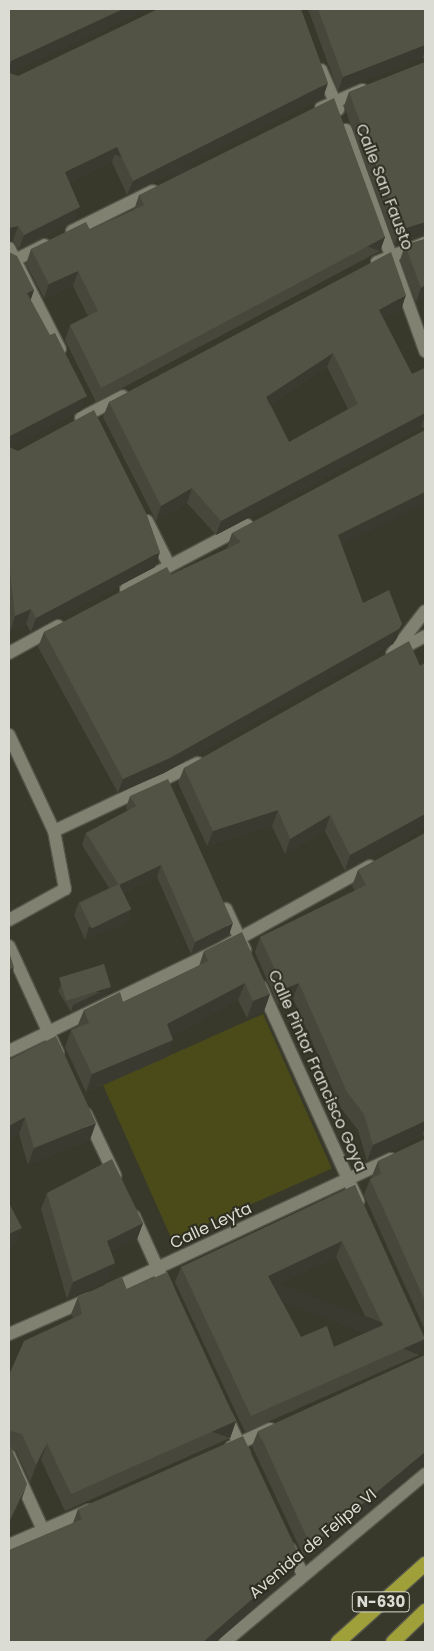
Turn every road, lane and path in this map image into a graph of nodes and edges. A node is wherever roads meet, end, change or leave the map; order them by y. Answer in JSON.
{"nodes":[{"id":1,"x":314,"y":52,"type":"edge"},
{"id":2,"x":380,"y":84,"type":"edge"},
{"id":3,"x":335,"y":101,"type":"junction"},
{"id":4,"x":308,"y":114,"type":"edge"},
{"id":5,"x":166,"y":185,"type":"edge"},
{"id":6,"x":425,"y":243,"type":"edge"},
{"id":7,"x":392,"y":254,"type":"junction"},
{"id":8,"x":11,"y":257,"type":"edge"},
{"id":9,"x":366,"y":268,"type":"edge"},
{"id":10,"x":425,"y":351,"type":"edge"},
{"id":11,"x":66,"y":362,"type":"edge"},
{"id":12,"x":136,"y":389,"type":"edge"},
{"id":13,"x":84,"y":396,"type":"edge"},
{"id":14,"x":92,"y":412,"type":"junction"},
{"id":15,"x":67,"y":426,"type":"edge"},
{"id":16,"x":101,"y":429,"type":"edge"},
{"id":17,"x":139,"y":506,"type":"edge"},
{"id":18,"x":258,"y":520,"type":"edge"},
{"id":19,"x":170,"y":565,"type":"junction"},
{"id":20,"x":112,"y":597,"type":"edge"},
{"id":21,"x":425,"y":612,"type":"edge"},
{"id":22,"x":70,"y":619,"type":"edge"},
{"id":23,"x":425,"y":636,"type":"edge"},
{"id":24,"x":399,"y":650,"type":"junction"},
{"id":25,"x":9,"y":653,"type":"edge"},
{"id":26,"x":382,"y":660,"type":"edge"},
{"id":27,"x":9,"y":735,"type":"edge"},
{"id":28,"x":210,"y":756,"type":"edge"},
{"id":29,"x":54,"y":832,"type":"junction"},
{"id":30,"x":383,"y":859,"type":"edge"},
{"id":31,"x":219,"y":893,"type":"edge"},
{"id":32,"x":9,"y":920,"type":"edge"},
{"id":33,"x":238,"y":936,"type":"junction"},
{"id":34,"x":9,"y":946,"type":"edge"},
{"id":35,"x":48,"y":1032,"type":"junction"},
{"id":36,"x":9,"y":1050,"type":"edge"},
{"id":37,"x":65,"y":1067,"type":"edge"},
{"id":38,"x":81,"y":1102,"type":"edge"},
{"id":39,"x":408,"y":1151,"type":"edge"},
{"id":40,"x":348,"y":1179,"type":"junction"},
{"id":41,"x":365,"y":1215,"type":"edge"},
{"id":42,"x":158,"y":1269,"type":"junction"},
{"id":43,"x":174,"y":1304,"type":"edge"},
{"id":44,"x":9,"y":1334,"type":"edge"},
{"id":45,"x":219,"y":1400,"type":"edge"},
{"id":46,"x":283,"y":1424,"type":"edge"},
{"id":47,"x":239,"y":1443,"type":"junction"},
{"id":48,"x":221,"y":1451,"type":"edge"},
{"id":49,"x":9,"y":1455,"type":"edge"},
{"id":50,"x":251,"y":1469,"type":"edge"},
{"id":51,"x":425,"y":1474,"type":"edge"},
{"id":52,"x":106,"y":1503,"type":"edge"},
{"id":53,"x":43,"y":1530,"type":"junction"},
{"id":54,"x":285,"y":1538,"type":"edge"},
{"id":55,"x":9,"y":1545,"type":"edge"},
{"id":56,"x":425,"y":1564,"type":"edge"},
{"id":57,"x":302,"y":1573,"type":"junction"},
{"id":58,"x":425,"y":1611,"type":"edge"},
{"id":59,"x":225,"y":1642,"type":"edge"},
{"id":60,"x":338,"y":1642,"type":"edge"},
{"id":61,"x":393,"y":1642,"type":"edge"}],
"edges":[{"from":1,"to":3,"type":"street","name":"Calle San Fausto"},
{"from":2,"to":3,"type":"street"},
{"from":3,"to":4,"type":"street"},
{"from":3,"to":7,"type":"street","name":"Calle San Fausto"},
{"from":5,"to":8,"type":"street"},
{"from":6,"to":7,"type":"street"},
{"from":7,"to":9,"type":"street"},
{"from":7,"to":10,"type":"street","name":"Calle San Fausto"},
{"from":8,"to":11,"type":"street"},
{"from":12,"to":14,"type":"street"},
{"from":13,"to":14,"type":"street"},
{"from":14,"to":15,"type":"street"},
{"from":14,"to":16,"type":"street"},
{"from":17,"to":19,"type":"street"},
{"from":18,"to":19,"type":"street"},
{"from":19,"to":20,"type":"street"},
{"from":21,"to":24,"type":"street"},
{"from":22,"to":25,"type":"street"},
{"from":23,"to":24,"type":"street"},
{"from":24,"to":26,"type":"street"},
{"from":27,"to":29,"type":"street"},
{"from":28,"to":29,"type":"street"},
{"from":29,"to":32,"type":"street"},
{"from":30,"to":33,"type":"street"},
{"from":31,"to":33,"type":"street","name":"Calle Pintor Francisco Goya"},
{"from":33,"to":35,"type":"street"},
{"from":33,"to":40,"type":"street","name":"Calle Pintor Francisco Goya"},
{"from":34,"to":35,"type":"street"},
{"from":35,"to":36,"type":"street"},
{"from":35,"to":37,"type":"street"},
{"from":38,"to":42,"type":"street"},
{"from":39,"to":40,"type":"street","name":"Calle Leyta"},
{"from":40,"to":41,"type":"street","name":"Calle Pintor Francisco Goya"},
{"from":40,"to":42,"type":"street","name":"Calle Leyta"},
{"from":42,"to":43,"type":"street"},
{"from":42,"to":44,"type":"street","name":"Calle Leyta"},
{"from":45,"to":47,"type":"street"},
{"from":46,"to":47,"type":"street"},
{"from":47,"to":48,"type":"street"},
{"from":47,"to":50,"type":"street"},
{"from":49,"to":53,"type":"street"},
{"from":51,"to":57,"type":"street","name":"Avenida de Felipe VI"},
{"from":52,"to":53,"type":"street"},
{"from":53,"to":55,"type":"street"},
{"from":54,"to":57,"type":"street"},
{"from":56,"to":60,"type":"highway","number":"N-630"},
{"from":57,"to":59,"type":"street","name":"Avenida de Felipe VI"},
{"from":58,"to":61,"type":"highway","number":"N-630"}]}
